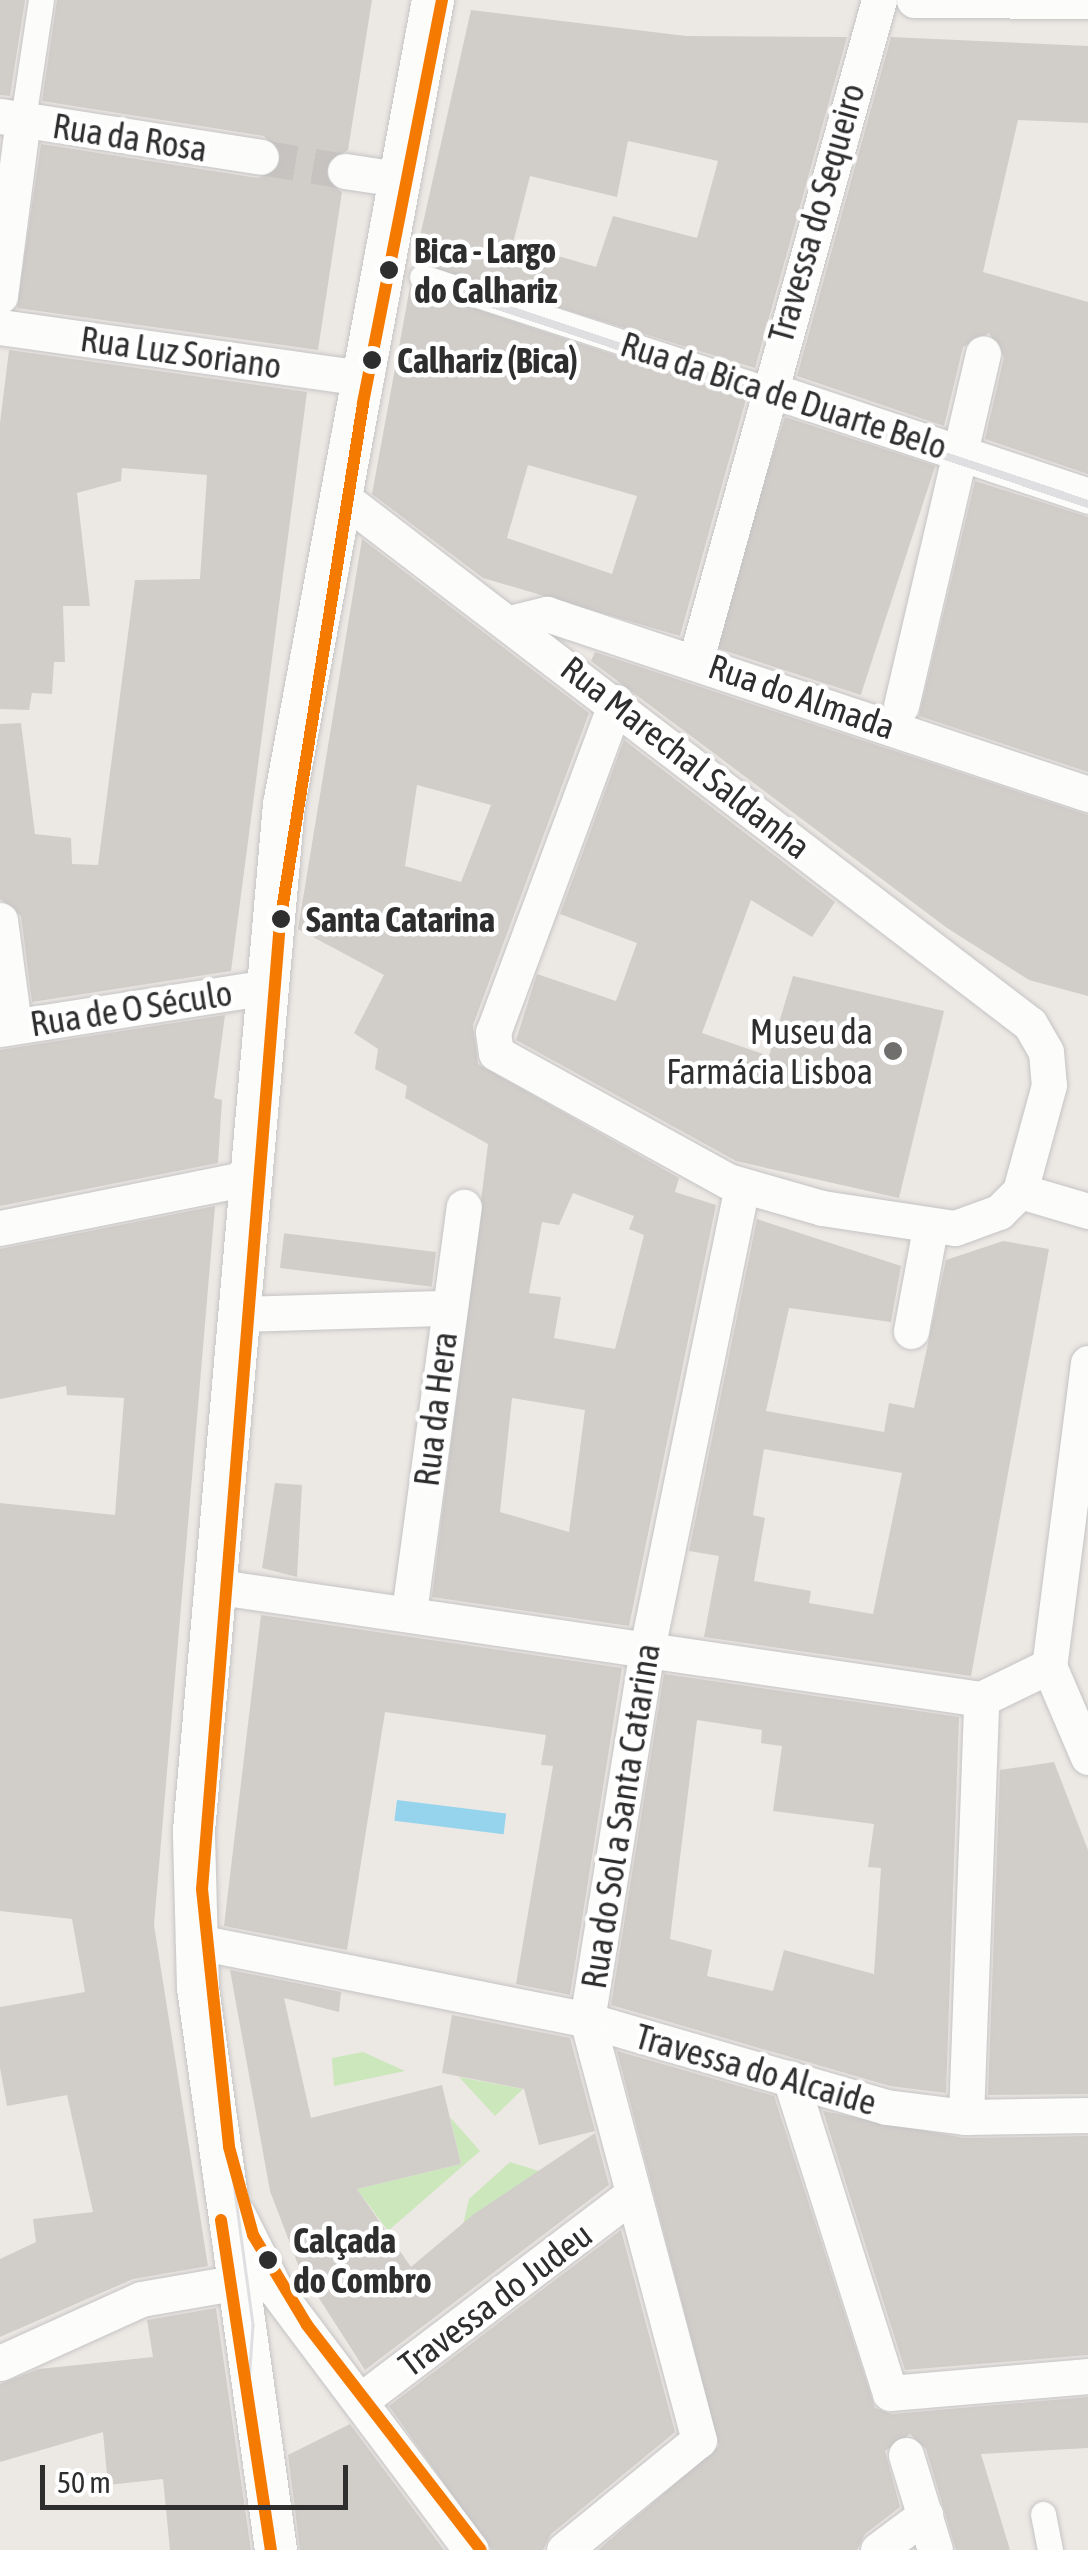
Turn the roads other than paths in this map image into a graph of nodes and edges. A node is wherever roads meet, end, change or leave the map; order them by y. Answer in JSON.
{"nodes":[{"id":1,"x":41,"y":0,"type":"edge"},
{"id":2,"x":433,"y":0,"type":"edge"},
{"id":3,"x":879,"y":0,"type":"edge"},
{"id":4,"x":914,"y":0,"type":"edge"},
{"id":5,"x":1088,"y":2,"type":"edge"},
{"id":6,"x":12,"y":118,"type":"edge"},
{"id":7,"x":261,"y":157,"type":"tunnel mouth"},
{"id":8,"x":346,"y":170,"type":"tunnel mouth"},
{"id":9,"x":398,"y":178,"type":"junction"},
{"id":10,"x":422,"y":277,"type":"dead end"},
{"id":11,"x":0,"y":296,"type":"edge"},
{"id":12,"x":0,"y":326,"type":"edge"},
{"id":13,"x":982,"y":353,"type":"dead end"},
{"id":14,"x":361,"y":378,"type":"junction"},
{"id":15,"x":766,"y":390,"type":"junction"},
{"id":16,"x":959,"y":452,"type":"junction"},
{"id":17,"x":338,"y":495,"type":"junction"},
{"id":18,"x":1088,"y":496,"type":"edge"},
{"id":19,"x":514,"y":622,"type":"junction"},
{"id":20,"x":696,"y":659,"type":"junction"},
{"id":21,"x":616,"y":702,"type":"junction"},
{"id":22,"x":902,"y":706,"type":"dead end"},
{"id":23,"x":1088,"y":794,"type":"edge"},
{"id":24,"x":0,"y":920,"type":"edge"},
{"id":25,"x":262,"y":988,"type":"junction"},
{"id":26,"x":7,"y":1027,"type":"edge"},
{"id":27,"x":249,"y":1178,"type":"junction"},
{"id":28,"x":742,"y":1186,"type":"junction"},
{"id":29,"x":1020,"y":1192,"type":"junction"},
{"id":30,"x":464,"y":1207,"type":"dead end"},
{"id":31,"x":1088,"y":1211,"type":"edge"},
{"id":32,"x":0,"y":1228,"type":"edge"},
{"id":33,"x":930,"y":1228,"type":"junction"},
{"id":34,"x":448,"y":1308,"type":"junction"},
{"id":35,"x":241,"y":1314,"type":"junction"},
{"id":36,"x":911,"y":1331,"type":"dead end"},
{"id":37,"x":1088,"y":1362,"type":"edge"},
{"id":38,"x":219,"y":1587,"type":"junction"},
{"id":39,"x":409,"y":1612,"type":"junction"},
{"id":40,"x":646,"y":1649,"type":"junction"},
{"id":41,"x":1049,"y":1666,"type":"junction"},
{"id":42,"x":980,"y":1698,"type":"junction"},
{"id":43,"x":1088,"y":1757,"type":"edge"},
{"id":44,"x":193,"y":1925,"type":"junction"},
{"id":45,"x":587,"y":2020,"type":"junction"},
{"id":46,"x":790,"y":2078,"type":"junction"},
{"id":47,"x":1088,"y":2115,"type":"edge"},
{"id":48,"x":966,"y":2117,"type":"junction"},
{"id":49,"x":630,"y":2196,"type":"junction"},
{"id":50,"x":252,"y":2280,"type":"junction"},
{"id":51,"x":0,"y":2363,"type":"edge"},
{"id":52,"x":1088,"y":2376,"type":"edge"},
{"id":53,"x":364,"y":2407,"type":"junction"},
{"id":54,"x":906,"y":2455,"type":"dead end"},
{"id":55,"x":1043,"y":2514,"type":"dead end"},
{"id":56,"x":925,"y":2515,"type":"junction"},
{"id":57,"x":276,"y":2550,"type":"edge"},
{"id":58,"x":471,"y":2550,"type":"edge"},
{"id":59,"x":564,"y":2550,"type":"edge"},
{"id":60,"x":878,"y":2550,"type":"edge"},
{"id":61,"x":935,"y":2550,"type":"edge"},
{"id":62,"x":1050,"y":2550,"type":"edge"}],
"edges":[{"from":1,"to":6,"type":"street"},
{"from":2,"to":9,"type":"street"},
{"from":3,"to":15,"type":"street","name":"Travessa do Sequeiro"},
{"from":4,"to":5,"type":"street"},
{"from":6,"to":7,"type":"street","name":"Rua da Rosa"},
{"from":6,"to":11,"type":"street"},
{"from":8,"to":9,"type":"street"},
{"from":9,"to":14,"type":"street"},
{"from":10,"to":15,"type":"street","name":"Rua da Bica de Duarte Belo"},
{"from":12,"to":14,"type":"street","name":"Rua Luz Soriano"},
{"from":13,"to":16,"type":"street"},
{"from":14,"to":17,"type":"street"},
{"from":15,"to":16,"type":"street","name":"Rua da Bica de Duarte Belo"},
{"from":15,"to":20,"type":"street","name":"Travessa do Sequeiro"},
{"from":16,"to":18,"type":"street","name":"Rua da Bica de Duarte Belo"},
{"from":16,"to":22,"type":"street"},
{"from":17,"to":19,"type":"street","name":"Rua Marechal Saldanha"},
{"from":17,"to":25,"type":"street"},
{"from":19,"to":20,"type":"street","name":"Rua do Almada"},
{"from":19,"to":21,"type":"street","name":"Rua Marechal Saldanha"},
{"from":20,"to":23,"type":"street","name":"Rua do Almada"},
{"from":21,"to":28,"type":"street"},
{"from":21,"to":29,"type":"street","name":"Rua Marechal Saldanha"},
{"from":24,"to":26,"type":"street"},
{"from":25,"to":26,"type":"street","name":"Rua de O Século"},
{"from":25,"to":27,"type":"street"},
{"from":27,"to":32,"type":"street"},
{"from":27,"to":35,"type":"street"},
{"from":28,"to":33,"type":"street"},
{"from":28,"to":40,"type":"street","name":"Rua do Sol a Santa Catarina"},
{"from":29,"to":31,"type":"street"},
{"from":29,"to":33,"type":"street"},
{"from":30,"to":34,"type":"street","name":"Rua da Hera"},
{"from":33,"to":36,"type":"street"},
{"from":34,"to":35,"type":"street"},
{"from":34,"to":39,"type":"street","name":"Rua da Hera"},
{"from":35,"to":38,"type":"street"},
{"from":37,"to":41,"type":"street"},
{"from":38,"to":39,"type":"street"},
{"from":38,"to":44,"type":"street"},
{"from":39,"to":40,"type":"street"},
{"from":40,"to":42,"type":"street"},
{"from":40,"to":45,"type":"street","name":"Rua do Sol a Santa Catarina"},
{"from":41,"to":42,"type":"street"},
{"from":41,"to":43,"type":"street"},
{"from":42,"to":48,"type":"street"},
{"from":44,"to":45,"type":"street","name":"Travessa do Alcaide"},
{"from":44,"to":50,"type":"street"},
{"from":45,"to":46,"type":"street","name":"Travessa do Alcaide"},
{"from":45,"to":49,"type":"street","name":"Rua do Sol a Santa Catarina"},
{"from":46,"to":48,"type":"street","name":"Travessa do Alcaide"},
{"from":46,"to":52,"type":"street"},
{"from":47,"to":48,"type":"street","name":"Travessa do Alcaide"},
{"from":49,"to":53,"type":"street","name":"Travessa do Judeu"},
{"from":49,"to":59,"type":"street","name":"Rua do Sol a Santa Catarina"},
{"from":50,"to":51,"type":"street"},
{"from":50,"to":53,"type":"street"},
{"from":50,"to":57,"type":"street"},
{"from":53,"to":58,"type":"street"},
{"from":54,"to":56,"type":"street"},
{"from":55,"to":62,"type":"street"},
{"from":56,"to":60,"type":"street"},
{"from":56,"to":61,"type":"street"}]}
